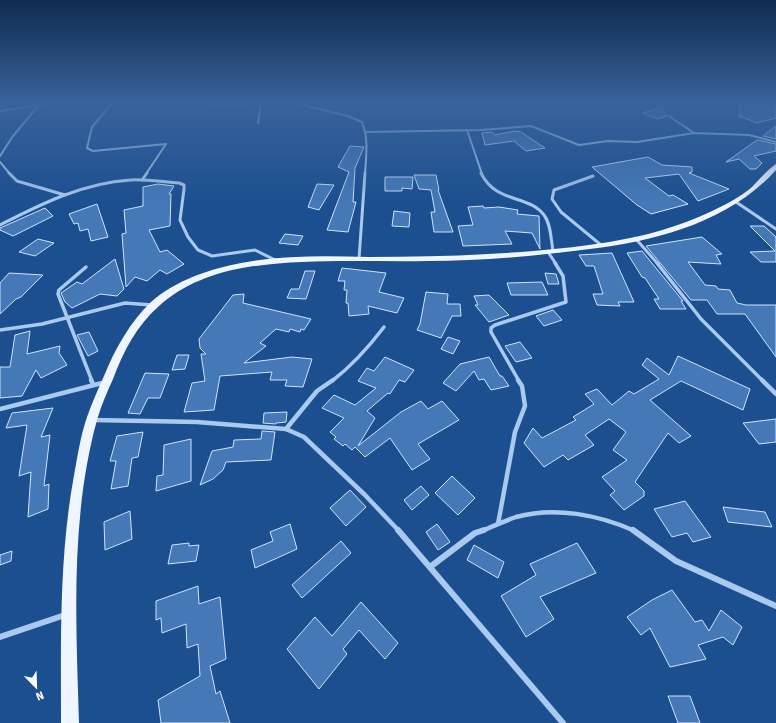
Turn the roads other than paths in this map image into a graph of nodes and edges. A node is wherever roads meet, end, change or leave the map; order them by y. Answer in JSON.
{"nodes":[{"id":1,"x":12,"y":137,"type":"edge"},
{"id":2,"x":90,"y":137,"type":"edge"},
{"id":3,"x":367,"y":137,"type":"edge"},
{"id":4,"x":471,"y":137,"type":"edge"},
{"id":5,"x":558,"y":137,"type":"edge"},
{"id":6,"x":670,"y":137,"type":"edge"},
{"id":7,"x":756,"y":137,"type":"edge"},
{"id":8,"x":776,"y":142,"type":"edge"},
{"id":9,"x":0,"y":155,"type":"edge"},
{"id":10,"x":0,"y":162,"type":"edge"},
{"id":11,"x":775,"y":168,"type":"edge"},
{"id":12,"x":593,"y":176,"type":"dead end"},
{"id":13,"x":142,"y":180,"type":"junction"},
{"id":14,"x":65,"y":195,"type":"junction"},
{"id":15,"x":736,"y":202,"type":"junction"},
{"id":16,"x":0,"y":226,"type":"edge"},
{"id":17,"x":776,"y":229,"type":"edge"},
{"id":18,"x":635,"y":238,"type":"junction"},
{"id":19,"x":601,"y":245,"type":"junction"},
{"id":20,"x":550,"y":251,"type":"junction"},
{"id":21,"x":359,"y":259,"type":"junction"},
{"id":22,"x":279,"y":262,"type":"junction"},
{"id":23,"x":86,"y":267,"type":"dead end"},
{"id":24,"x":154,"y":305,"type":"junction"},
{"id":25,"x":68,"y":318,"type":"junction"},
{"id":26,"x":384,"y":326,"type":"dead end"},
{"id":27,"x":0,"y":330,"type":"edge"},
{"id":28,"x":106,"y":382,"type":"junction"},
{"id":29,"x":93,"y":384,"type":"junction"},
{"id":30,"x":776,"y":394,"type":"edge"},
{"id":31,"x":0,"y":409,"type":"edge"},
{"id":32,"x":92,"y":420,"type":"junction"},
{"id":33,"x":286,"y":429,"type":"junction"},
{"id":34,"x":498,"y":524,"type":"junction"},
{"id":35,"x":430,"y":567,"type":"junction"},
{"id":36,"x":776,"y":606,"type":"edge"},
{"id":37,"x":69,"y":614,"type":"junction"},
{"id":38,"x":0,"y":637,"type":"edge"},
{"id":39,"x":70,"y":723,"type":"edge"},
{"id":40,"x":563,"y":723,"type":"edge"}],
"edges":[{"from":1,"to":9,"type":"street"},
{"from":2,"to":13,"type":"street"},
{"from":3,"to":21,"type":"street"},
{"from":4,"to":20,"type":"street"},
{"from":5,"to":6,"type":"street"},
{"from":7,"to":8,"type":"street"},
{"from":10,"to":14,"type":"street"},
{"from":11,"to":15,"type":"main road"},
{"from":12,"to":19,"type":"street"},
{"from":13,"to":14,"type":"street"},
{"from":13,"to":22,"type":"street"},
{"from":14,"to":16,"type":"street"},
{"from":15,"to":17,"type":"street"},
{"from":15,"to":18,"type":"main road"},
{"from":18,"to":19,"type":"main road"},
{"from":18,"to":30,"type":"street"},
{"from":19,"to":20,"type":"main road"},
{"from":20,"to":21,"type":"main road"},
{"from":20,"to":34,"type":"street"},
{"from":21,"to":22,"type":"main road"},
{"from":22,"to":24,"type":"main road"},
{"from":23,"to":25,"type":"street"},
{"from":24,"to":25,"type":"street"},
{"from":24,"to":28,"type":"main road"},
{"from":25,"to":27,"type":"street"},
{"from":25,"to":29,"type":"street"},
{"from":26,"to":33,"type":"street"},
{"from":28,"to":29,"type":"street"},
{"from":28,"to":32,"type":"main road"},
{"from":29,"to":31,"type":"street"},
{"from":32,"to":33,"type":"street"},
{"from":32,"to":37,"type":"main road"},
{"from":33,"to":35,"type":"street"},
{"from":34,"to":35,"type":"street"},
{"from":34,"to":36,"type":"street"},
{"from":35,"to":40,"type":"street"},
{"from":37,"to":38,"type":"street"},
{"from":37,"to":39,"type":"main road"}]}
